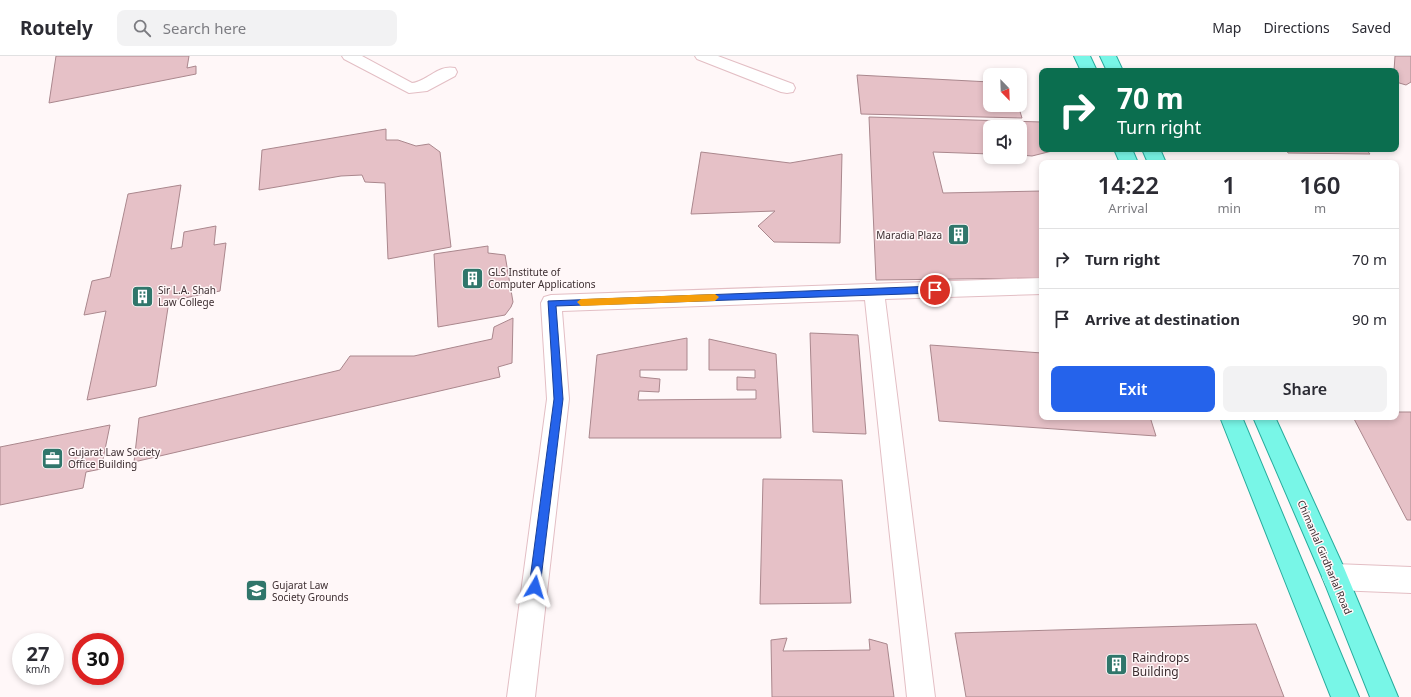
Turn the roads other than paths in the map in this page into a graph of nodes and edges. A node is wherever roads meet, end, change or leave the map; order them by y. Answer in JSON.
{"nodes":[{"id":1,"x":350,"y":56,"type":"edge"},
{"id":2,"x":703,"y":56,"type":"edge"},
{"id":3,"x":1082,"y":56,"type":"edge"},
{"id":4,"x":1108,"y":56,"type":"edge"},
{"id":5,"x":1088,"y":68,"type":"edge"},
{"id":6,"x":1114,"y":68,"type":"edge"},
{"id":7,"x":449,"y":72,"type":"dead end"},
{"id":8,"x":786,"y":88,"type":"dead end"},
{"id":9,"x":1039,"y":286,"type":"edge"},
{"id":10,"x":874,"y":292,"type":"junction"},
{"id":11,"x":1232,"y":420,"type":"edge"},
{"id":12,"x":1265,"y":420,"type":"edge"},
{"id":13,"x":1335,"y":577,"type":"junction"},
{"id":14,"x":1411,"y":580,"type":"edge"},
{"id":15,"x":521,"y":697,"type":"edge"},
{"id":16,"x":921,"y":697,"type":"edge"},
{"id":17,"x":1345,"y":697,"type":"edge"},
{"id":18,"x":1384,"y":697,"type":"edge"}],
"edges":[{"from":1,"to":7,"type":"street"},
{"from":2,"to":8,"type":"street"},
{"from":3,"to":5,"type":"main road"},
{"from":4,"to":6,"type":"main road"},
{"from":9,"to":10,"type":"street"},
{"from":10,"to":15,"type":"street"},
{"from":10,"to":16,"type":"street"},
{"from":11,"to":17,"type":"main road"},
{"from":12,"to":13,"type":"main road","name":"Chimanlal Girdharlal Road"},
{"from":13,"to":14,"type":"street"},
{"from":13,"to":18,"type":"main road","name":"Chimanlal Girdharlal Road"}]}
